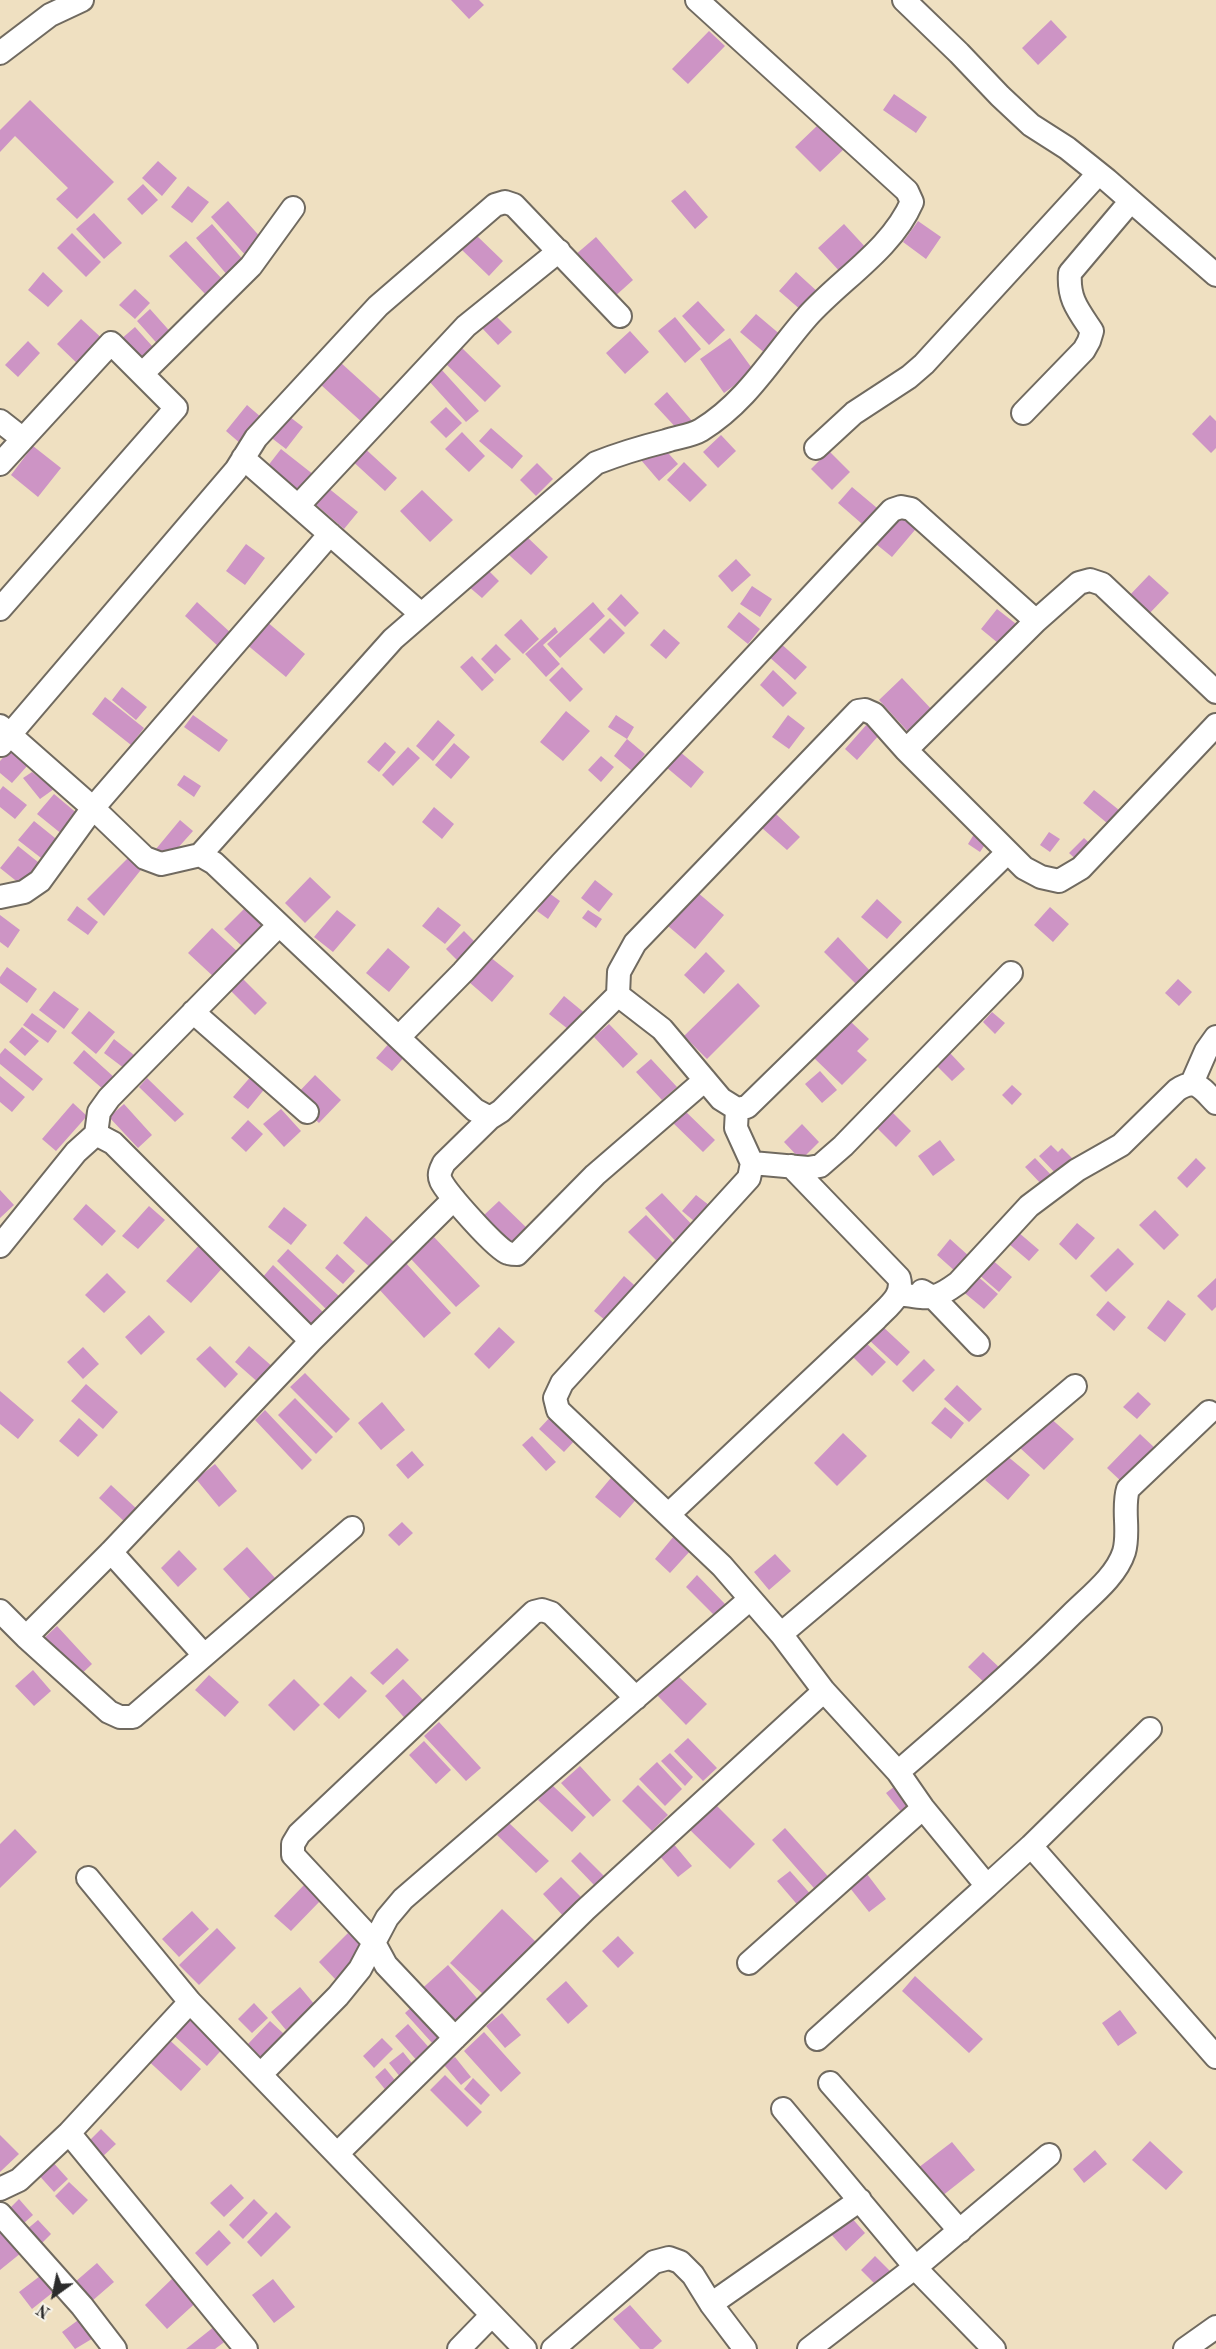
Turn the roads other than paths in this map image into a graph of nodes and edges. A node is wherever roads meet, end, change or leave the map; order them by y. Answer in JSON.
{"nodes":[{"id":1,"x":82,"y":0,"type":"edge"},
{"id":2,"x":697,"y":0,"type":"edge"},
{"id":3,"x":904,"y":0,"type":"edge"},
{"id":4,"x":43,"y":7,"type":"edge"},
{"id":5,"x":0,"y":54,"type":"edge"},
{"id":6,"x":1098,"y":174,"type":"junction"},
{"id":7,"x":1130,"y":202,"type":"junction"},
{"id":8,"x":293,"y":208,"type":"dead end"},
{"id":9,"x":559,"y":251,"type":"junction"},
{"id":10,"x":1216,"y":275,"type":"edge"},
{"id":11,"x":620,"y":316,"type":"dead end"},
{"id":12,"x":143,"y":373,"type":"junction"},
{"id":13,"x":1023,"y":412,"type":"dead end"},
{"id":14,"x":0,"y":421,"type":"edge"},
{"id":15,"x":23,"y":439,"type":"junction"},
{"id":16,"x":816,"y":448,"type":"dead end"},
{"id":17,"x":243,"y":458,"type":"junction"},
{"id":18,"x":0,"y":464,"type":"edge"},
{"id":19,"x":298,"y":506,"type":"junction"},
{"id":20,"x":330,"y":534,"type":"junction"},
{"id":21,"x":0,"y":609,"type":"edge"},
{"id":22,"x":421,"y":614,"type":"junction"},
{"id":23,"x":1036,"y":621,"type":"junction"},
{"id":24,"x":1216,"y":692,"type":"edge"},
{"id":25,"x":1216,"y":725,"type":"edge"},
{"id":26,"x":4,"y":736,"type":"edge"},
{"id":27,"x":906,"y":750,"type":"junction"},
{"id":28,"x":93,"y":808,"type":"junction"},
{"id":29,"x":1008,"y":852,"type":"junction"},
{"id":30,"x":200,"y":855,"type":"junction"},
{"id":31,"x":0,"y":897,"type":"edge"},
{"id":32,"x":279,"y":925,"type":"junction"},
{"id":33,"x":1011,"y":973,"type":"dead end"},
{"id":34,"x":618,"y":995,"type":"junction"},
{"id":35,"x":193,"y":1012,"type":"junction"},
{"id":36,"x":399,"y":1037,"type":"junction"},
{"id":37,"x":1216,"y":1037,"type":"edge"},
{"id":38,"x":705,"y":1080,"type":"junction"},
{"id":39,"x":1192,"y":1083,"type":"junction"},
{"id":40,"x":1216,"y":1103,"type":"edge"},
{"id":41,"x":737,"y":1109,"type":"junction"},
{"id":42,"x":307,"y":1112,"type":"dead end"},
{"id":43,"x":490,"y":1118,"type":"junction"},
{"id":44,"x":96,"y":1134,"type":"junction"},
{"id":45,"x":752,"y":1163,"type":"junction"},
{"id":46,"x":791,"y":1166,"type":"junction"},
{"id":47,"x":454,"y":1199,"type":"junction"},
{"id":48,"x":0,"y":1246,"type":"edge"},
{"id":49,"x":899,"y":1286,"type":"junction"},
{"id":50,"x":934,"y":1298,"type":"junction"},
{"id":51,"x":311,"y":1341,"type":"junction"},
{"id":52,"x":978,"y":1344,"type":"dead end"},
{"id":53,"x":1075,"y":1386,"type":"dead end"},
{"id":54,"x":1214,"y":1412,"type":"edge"},
{"id":55,"x":669,"y":1514,"type":"junction"},
{"id":56,"x":352,"y":1528,"type":"dead end"},
{"id":57,"x":111,"y":1552,"type":"junction"},
{"id":58,"x":749,"y":1600,"type":"junction"},
{"id":59,"x":0,"y":1611,"type":"edge"},
{"id":60,"x":782,"y":1634,"type":"junction"},
{"id":61,"x":26,"y":1637,"type":"junction"},
{"id":62,"x":204,"y":1655,"type":"junction"},
{"id":63,"x":824,"y":1691,"type":"junction"},
{"id":64,"x":636,"y":1698,"type":"junction"},
{"id":65,"x":1150,"y":1729,"type":"dead end"},
{"id":66,"x":898,"y":1772,"type":"junction"},
{"id":67,"x":923,"y":1808,"type":"junction"},
{"id":68,"x":1031,"y":1846,"type":"junction"},
{"id":69,"x":88,"y":1878,"type":"dead end"},
{"id":70,"x":987,"y":1886,"type":"junction"},
{"id":71,"x":373,"y":1941,"type":"junction"},
{"id":72,"x":749,"y":1963,"type":"dead end"},
{"id":73,"x":189,"y":2002,"type":"junction"},
{"id":74,"x":455,"y":2038,"type":"junction"},
{"id":75,"x":817,"y":2039,"type":"dead end"},
{"id":76,"x":1216,"y":2057,"type":"edge"},
{"id":77,"x":261,"y":2074,"type":"junction"},
{"id":78,"x":830,"y":2083,"type":"dead end"},
{"id":79,"x":783,"y":2109,"type":"dead end"},
{"id":80,"x":69,"y":2133,"type":"junction"},
{"id":81,"x":338,"y":2153,"type":"junction"},
{"id":82,"x":1049,"y":2155,"type":"dead end"},
{"id":83,"x":0,"y":2188,"type":"edge"},
{"id":84,"x":860,"y":2200,"type":"junction"},
{"id":85,"x":0,"y":2214,"type":"edge"},
{"id":86,"x":960,"y":2230,"type":"junction"},
{"id":87,"x":915,"y":2267,"type":"junction"},
{"id":88,"x":711,"y":2304,"type":"junction"},
{"id":89,"x":492,"y":2315,"type":"junction"},
{"id":90,"x":1216,"y":2327,"type":"edge"},
{"id":91,"x":115,"y":2349,"type":"edge"},
{"id":92,"x":246,"y":2349,"type":"edge"},
{"id":93,"x":459,"y":2349,"type":"edge"},
{"id":94,"x":525,"y":2349,"type":"edge"},
{"id":95,"x":553,"y":2349,"type":"edge"},
{"id":96,"x":745,"y":2349,"type":"edge"},
{"id":97,"x":809,"y":2349,"type":"edge"},
{"id":98,"x":994,"y":2349,"type":"edge"},
{"id":99,"x":1185,"y":2349,"type":"edge"}],
"edges":[{"from":1,"to":4,"type":"street"},
{"from":2,"to":22,"type":"street"},
{"from":3,"to":6,"type":"street"},
{"from":4,"to":5,"type":"street"},
{"from":6,"to":7,"type":"street"},
{"from":6,"to":16,"type":"street"},
{"from":7,"to":10,"type":"street"},
{"from":7,"to":13,"type":"street"},
{"from":8,"to":12,"type":"street"},
{"from":9,"to":11,"type":"street"},
{"from":9,"to":17,"type":"street"},
{"from":9,"to":19,"type":"street"},
{"from":12,"to":15,"type":"street"},
{"from":12,"to":21,"type":"street"},
{"from":14,"to":15,"type":"street"},
{"from":15,"to":18,"type":"street"},
{"from":17,"to":19,"type":"street"},
{"from":17,"to":26,"type":"street"},
{"from":19,"to":20,"type":"street"},
{"from":20,"to":22,"type":"street"},
{"from":20,"to":28,"type":"street"},
{"from":22,"to":30,"type":"street"},
{"from":23,"to":24,"type":"street"},
{"from":23,"to":27,"type":"street"},
{"from":23,"to":36,"type":"street"},
{"from":25,"to":29,"type":"street"},
{"from":26,"to":28,"type":"street"},
{"from":27,"to":29,"type":"street"},
{"from":27,"to":34,"type":"street"},
{"from":28,"to":30,"type":"street"},
{"from":28,"to":31,"type":"street"},
{"from":29,"to":41,"type":"street"},
{"from":30,"to":32,"type":"street"},
{"from":32,"to":35,"type":"street"},
{"from":32,"to":36,"type":"street"},
{"from":33,"to":46,"type":"street"},
{"from":34,"to":38,"type":"street"},
{"from":34,"to":43,"type":"street"},
{"from":35,"to":42,"type":"street"},
{"from":35,"to":44,"type":"street"},
{"from":36,"to":43,"type":"street"},
{"from":37,"to":39,"type":"street"},
{"from":38,"to":41,"type":"street"},
{"from":38,"to":47,"type":"street"},
{"from":39,"to":40,"type":"street"},
{"from":39,"to":50,"type":"street"},
{"from":41,"to":45,"type":"street"},
{"from":43,"to":47,"type":"street"},
{"from":44,"to":48,"type":"street"},
{"from":44,"to":51,"type":"street"},
{"from":45,"to":46,"type":"street"},
{"from":45,"to":55,"type":"street"},
{"from":46,"to":49,"type":"street"},
{"from":47,"to":51,"type":"street"},
{"from":49,"to":50,"type":"street"},
{"from":49,"to":55,"type":"street"},
{"from":50,"to":52,"type":"street"},
{"from":51,"to":57,"type":"street"},
{"from":53,"to":60,"type":"street"},
{"from":54,"to":66,"type":"street"},
{"from":55,"to":58,"type":"street"},
{"from":56,"to":62,"type":"street"},
{"from":57,"to":61,"type":"street"},
{"from":57,"to":62,"type":"street"},
{"from":58,"to":60,"type":"street"},
{"from":58,"to":64,"type":"street"},
{"from":59,"to":61,"type":"street"},
{"from":60,"to":63,"type":"street"},
{"from":61,"to":62,"type":"street"},
{"from":63,"to":66,"type":"street"},
{"from":63,"to":74,"type":"street"},
{"from":64,"to":71,"type":"street"},
{"from":64,"to":71,"type":"street"},
{"from":65,"to":68,"type":"street"},
{"from":66,"to":67,"type":"street"},
{"from":67,"to":70,"type":"street"},
{"from":67,"to":72,"type":"street"},
{"from":68,"to":70,"type":"street"},
{"from":68,"to":76,"type":"street"},
{"from":69,"to":73,"type":"street"},
{"from":70,"to":75,"type":"street"},
{"from":71,"to":74,"type":"street"},
{"from":71,"to":77,"type":"street"},
{"from":73,"to":77,"type":"street"},
{"from":73,"to":80,"type":"street"},
{"from":74,"to":81,"type":"street"},
{"from":77,"to":81,"type":"street"},
{"from":78,"to":86,"type":"street"},
{"from":79,"to":84,"type":"street"},
{"from":80,"to":83,"type":"street"},
{"from":80,"to":92,"type":"street"},
{"from":81,"to":89,"type":"street"},
{"from":82,"to":86,"type":"street"},
{"from":84,"to":87,"type":"street"},
{"from":84,"to":88,"type":"street"},
{"from":85,"to":91,"type":"street"},
{"from":86,"to":87,"type":"street"},
{"from":87,"to":97,"type":"street"},
{"from":87,"to":98,"type":"street"},
{"from":88,"to":95,"type":"street"},
{"from":88,"to":96,"type":"street"},
{"from":89,"to":93,"type":"street"},
{"from":89,"to":94,"type":"street"},
{"from":90,"to":99,"type":"street"}]}
